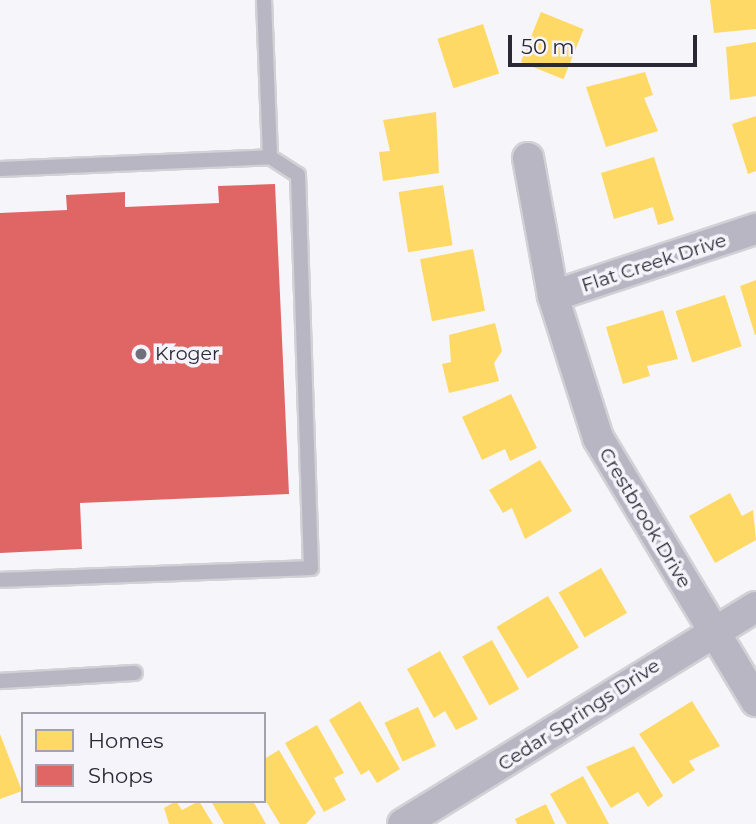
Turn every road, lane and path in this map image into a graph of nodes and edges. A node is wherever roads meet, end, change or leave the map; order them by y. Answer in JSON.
{"nodes":[{"id":1,"x":264,"y":0,"type":"edge"},
{"id":2,"x":270,"y":157,"type":"junction"},
{"id":3,"x":528,"y":158,"type":"dead end"},
{"id":4,"x":0,"y":169,"type":"edge"},
{"id":5,"x":756,"y":229,"type":"edge"},
{"id":6,"x":553,"y":296,"type":"junction"},
{"id":7,"x":0,"y":580,"type":"edge"},
{"id":8,"x":756,"y":607,"type":"edge"},
{"id":9,"x":713,"y":629,"type":"junction"},
{"id":10,"x":135,"y":673,"type":"dead end"},
{"id":11,"x":0,"y":681,"type":"edge"},
{"id":12,"x":756,"y":701,"type":"edge"},
{"id":13,"x":403,"y":824,"type":"edge"}],
"edges":[{"from":1,"to":2,"type":"lane"},
{"from":2,"to":4,"type":"lane"},
{"from":2,"to":7,"type":"lane"},
{"from":3,"to":6,"type":"street","name":"Crestbrook Drive"},
{"from":5,"to":6,"type":"street","name":"Flat Creek Drive"},
{"from":6,"to":9,"type":"street","name":"Crestbrook Drive"},
{"from":8,"to":9,"type":"street","name":"Cedar Springs Drive"},
{"from":9,"to":12,"type":"street","name":"Crestbrook Drive"},
{"from":9,"to":13,"type":"street","name":"Cedar Springs Drive"},
{"from":10,"to":11,"type":"lane"}]}
